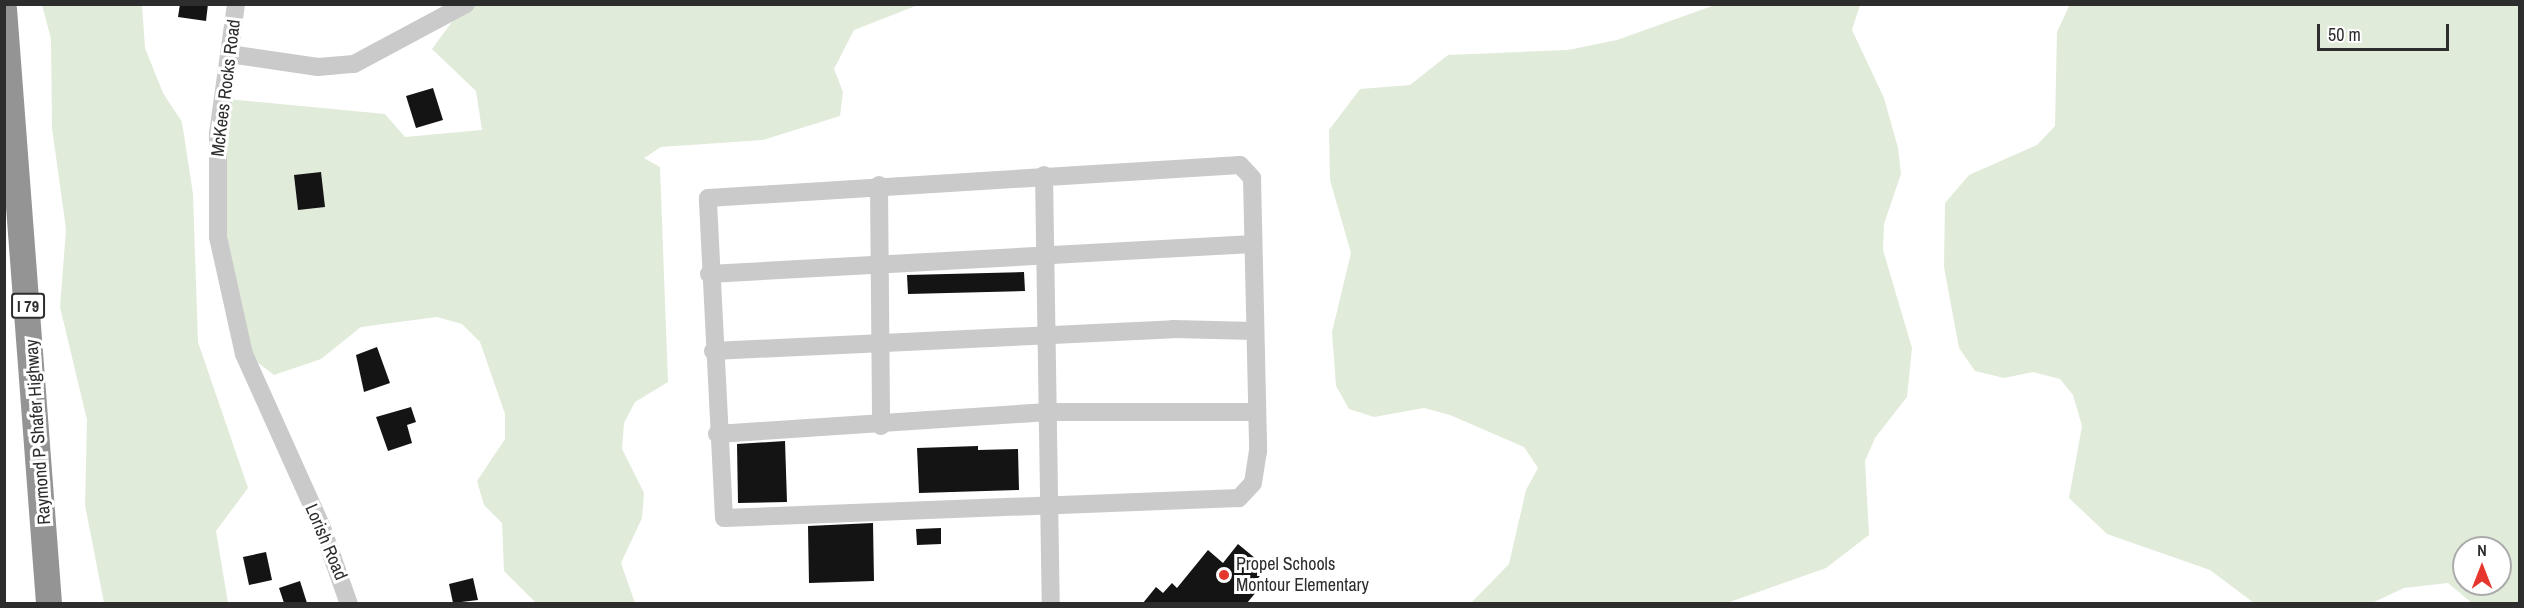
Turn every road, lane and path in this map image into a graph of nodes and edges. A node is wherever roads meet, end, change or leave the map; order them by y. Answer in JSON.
{"nodes":[{"id":1,"x":236,"y":4,"type":"edge"},
{"id":2,"x":466,"y":4,"type":"edge"},
{"id":3,"x":4,"y":9,"type":"edge"},
{"id":4,"x":229,"y":54,"type":"junction"},
{"id":5,"x":1044,"y":175,"type":"junction"},
{"id":6,"x":879,"y":185,"type":"junction"},
{"id":7,"x":1253,"y":244,"type":"junction"},
{"id":8,"x":1046,"y":255,"type":"junction"},
{"id":9,"x":880,"y":264,"type":"junction"},
{"id":10,"x":710,"y":274,"type":"junction"},
{"id":11,"x":1255,"y":331,"type":"junction"},
{"id":12,"x":1047,"y":335,"type":"junction"},
{"id":13,"x":881,"y":343,"type":"junction"},
{"id":14,"x":713,"y":351,"type":"junction"},
{"id":15,"x":1048,"y":412,"type":"junction"},
{"id":16,"x":1257,"y":412,"type":"junction"},
{"id":17,"x":881,"y":426,"type":"junction"},
{"id":18,"x":717,"y":434,"type":"junction"},
{"id":19,"x":300,"y":481,"type":"joint"},
{"id":20,"x":43,"y":490,"type":"junction"},
{"id":21,"x":1049,"y":507,"type":"junction"},
{"id":22,"x":49,"y":603,"type":"edge"},
{"id":23,"x":57,"y":603,"type":"edge"},
{"id":24,"x":349,"y":603,"type":"edge"},
{"id":25,"x":1051,"y":603,"type":"edge"}],
"edges":[{"from":1,"to":4,"type":"street","name":"McKees Rocks Road"},
{"from":2,"to":4,"type":"street"},
{"from":3,"to":20,"type":"highway","name":"Raymond P Shafer Highway","number":"I 79"},
{"from":4,"to":19,"type":"street","name":"McKees Rocks Road"},
{"from":5,"to":6,"type":"street"},
{"from":5,"to":7,"type":"street"},
{"from":5,"to":8,"type":"street"},
{"from":6,"to":9,"type":"street"},
{"from":6,"to":10,"type":"street"},
{"from":7,"to":8,"type":"street"},
{"from":7,"to":11,"type":"street"},
{"from":8,"to":9,"type":"street"},
{"from":8,"to":12,"type":"street"},
{"from":9,"to":10,"type":"street"},
{"from":9,"to":13,"type":"street"},
{"from":10,"to":14,"type":"street"},
{"from":11,"to":12,"type":"street"},
{"from":11,"to":16,"type":"street"},
{"from":12,"to":13,"type":"street"},
{"from":12,"to":15,"type":"street"},
{"from":13,"to":14,"type":"street"},
{"from":13,"to":17,"type":"street"},
{"from":14,"to":18,"type":"street"},
{"from":15,"to":16,"type":"street"},
{"from":15,"to":17,"type":"street"},
{"from":15,"to":21,"type":"street"},
{"from":16,"to":21,"type":"street"},
{"from":17,"to":18,"type":"street"},
{"from":18,"to":21,"type":"street"},
{"from":19,"to":24,"type":"street","name":"Lorish Road"},
{"from":20,"to":22,"type":"highway","name":"Raymond P Shafer Highway","number":"I 79"},
{"from":20,"to":23,"type":"highway"},
{"from":21,"to":25,"type":"street"}]}
